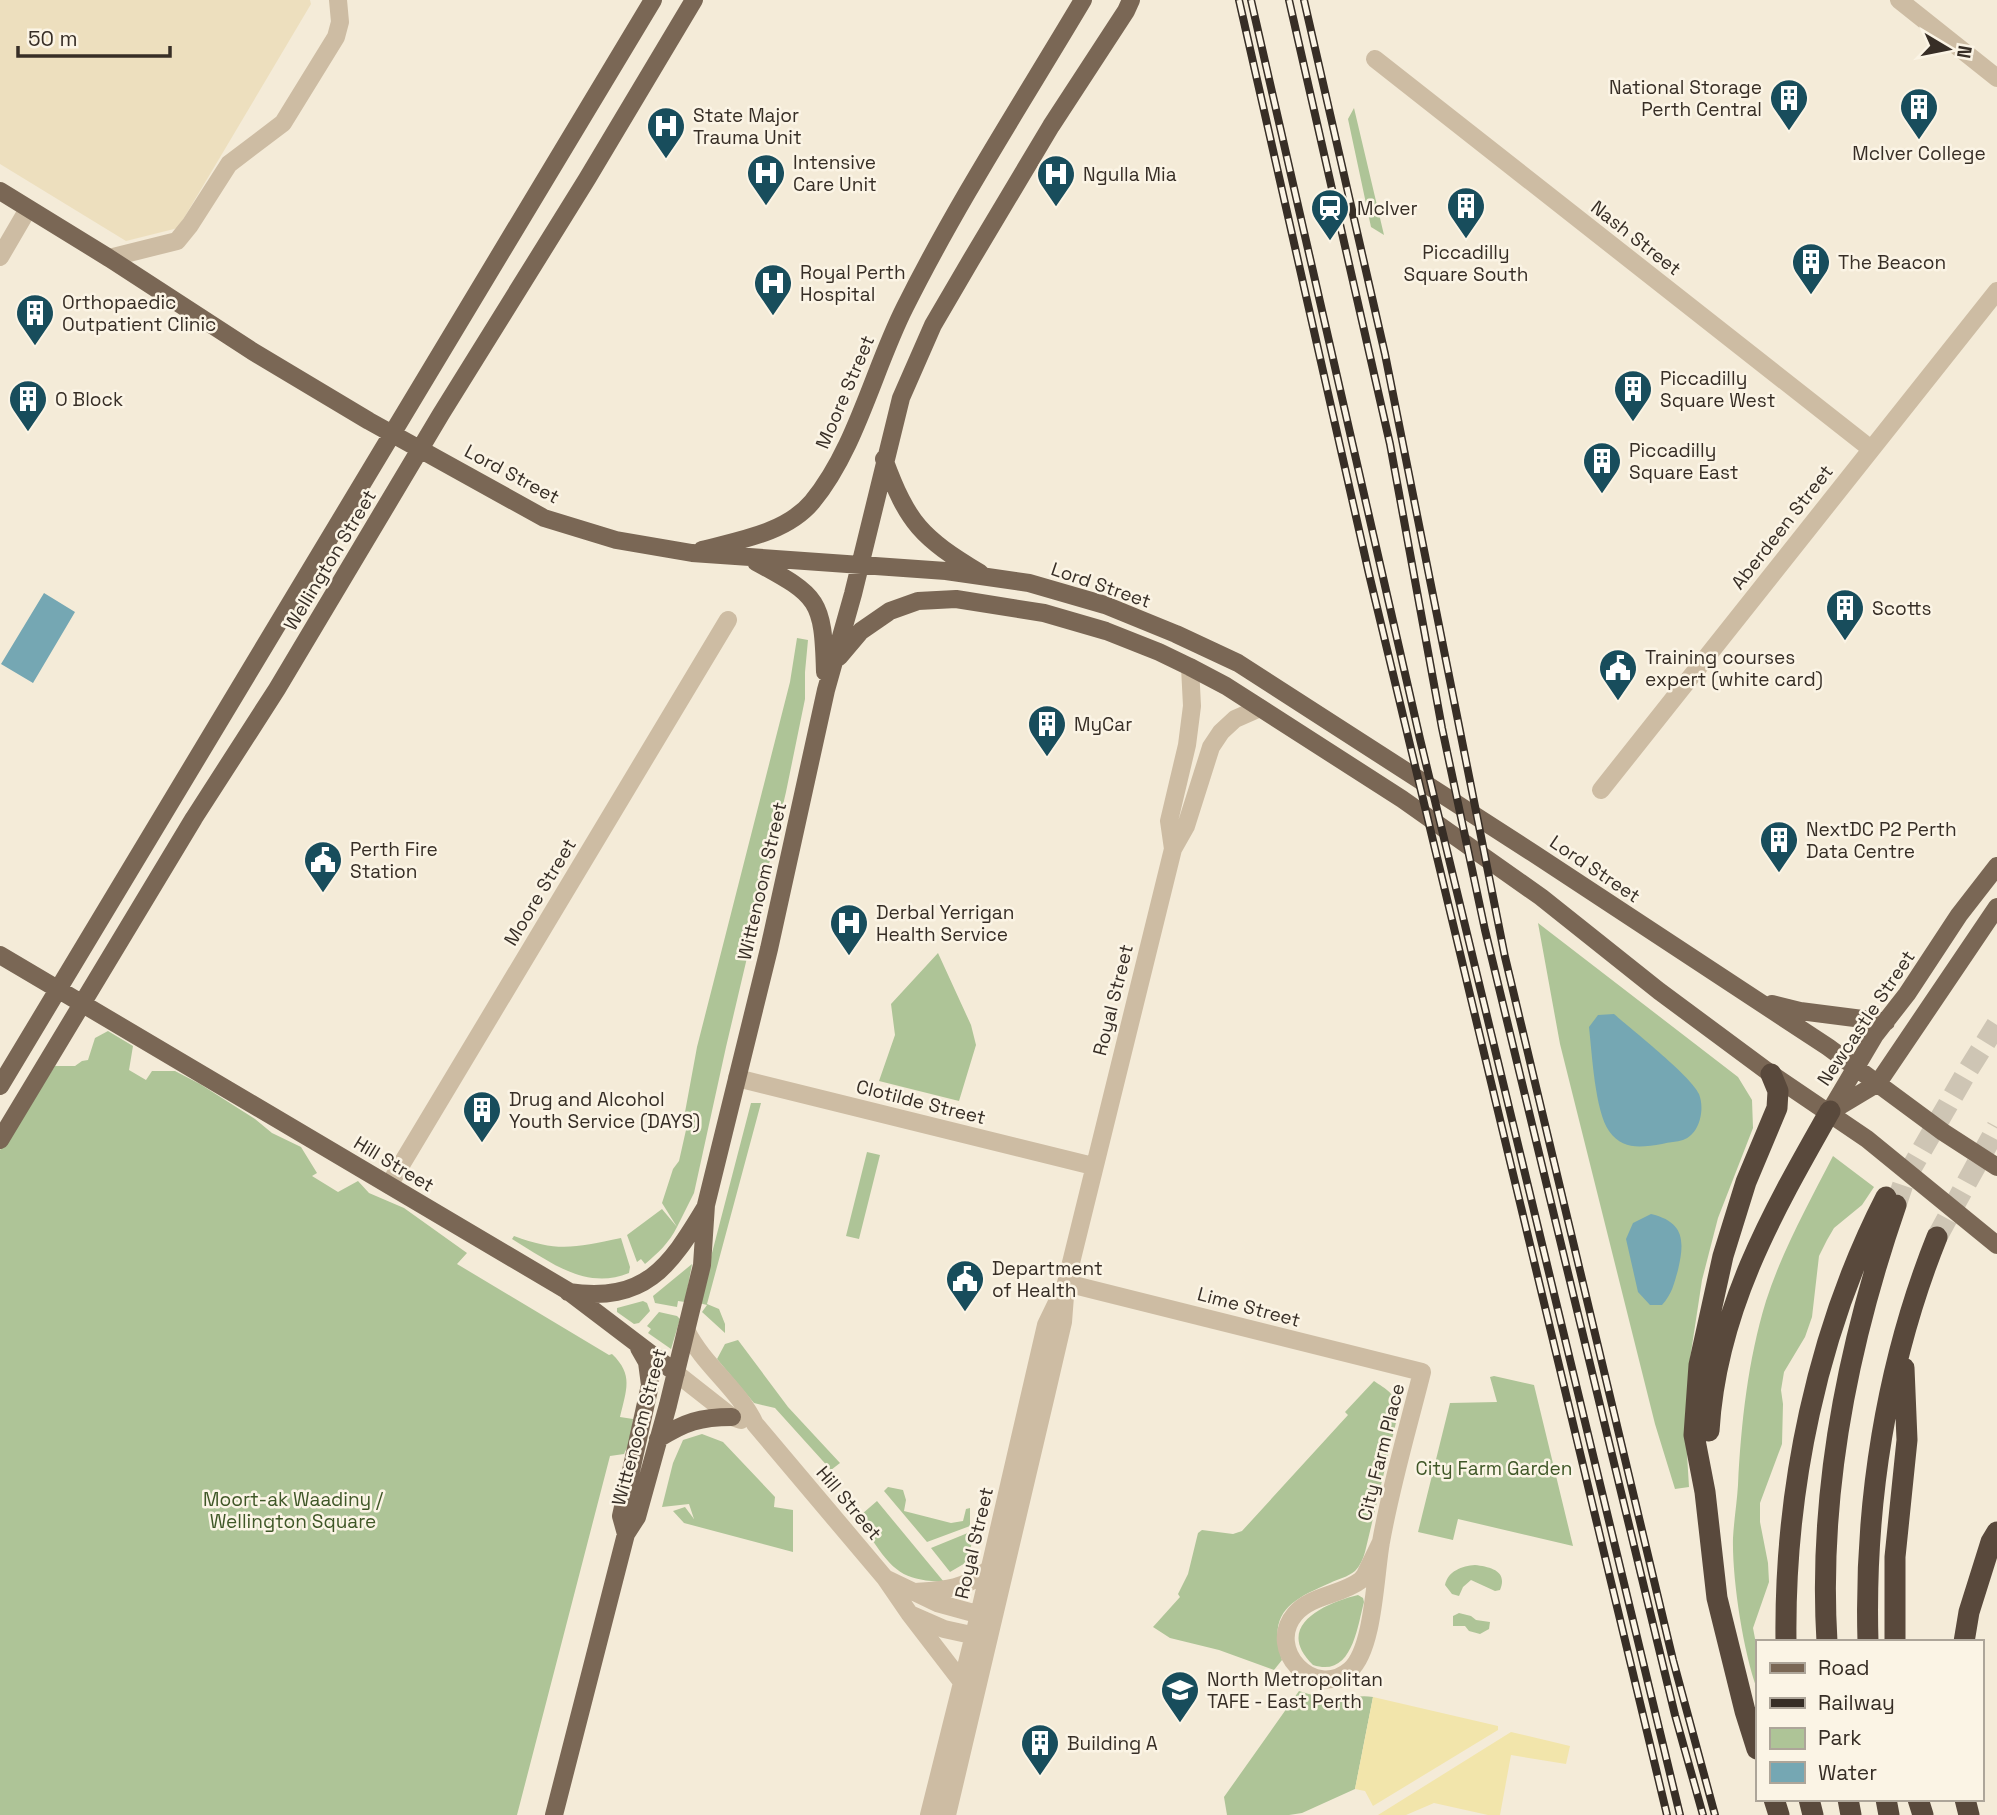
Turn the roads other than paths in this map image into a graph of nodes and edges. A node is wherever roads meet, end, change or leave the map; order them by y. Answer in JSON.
{"nodes":[{"id":1,"x":338,"y":0,"type":"edge"},
{"id":2,"x":653,"y":0,"type":"edge"},
{"id":3,"x":694,"y":0,"type":"edge"},
{"id":4,"x":1083,"y":0,"type":"edge"},
{"id":5,"x":1131,"y":0,"type":"edge"},
{"id":6,"x":1899,"y":0,"type":"edge"},
{"id":7,"x":1375,"y":59,"type":"dead end"},
{"id":8,"x":1997,"y":78,"type":"edge"},
{"id":9,"x":0,"y":191,"type":"edge"},
{"id":10,"x":28,"y":209,"type":"junction"},
{"id":11,"x":0,"y":257,"type":"edge"},
{"id":12,"x":109,"y":257,"type":"junction"},
{"id":13,"x":1997,"y":291,"type":"edge"},
{"id":14,"x":391,"y":433,"type":"junction"},
{"id":15,"x":421,"y":449,"type":"junction"},
{"id":16,"x":1871,"y":449,"type":"junction"},
{"id":17,"x":884,"y":459,"type":"junction"},
{"id":18,"x":692,"y":553,"type":"junction"},
{"id":19,"x":748,"y":558,"type":"junction"},
{"id":20,"x":860,"y":566,"type":"junction"},
{"id":21,"x":984,"y":575,"type":"junction"},
{"id":22,"x":728,"y":620,"type":"dead end"},
{"id":23,"x":1190,"y":667,"type":"junction"},
{"id":24,"x":826,"y":690,"type":"junction"},
{"id":25,"x":1260,"y":708,"type":"junction"},
{"id":26,"x":1601,"y":790,"type":"dead end"},
{"id":27,"x":1173,"y":849,"type":"junction"},
{"id":28,"x":1997,"y":866,"type":"edge"},
{"id":29,"x":1997,"y":907,"type":"edge"},
{"id":30,"x":0,"y":955,"type":"edge"},
{"id":31,"x":58,"y":990,"type":"junction"},
{"id":32,"x":1756,"y":1000,"type":"junction"},
{"id":33,"x":82,"y":1004,"type":"junction"},
{"id":34,"x":1885,"y":1022,"type":"junction"},
{"id":35,"x":1855,"y":1066,"type":"junction"},
{"id":36,"x":1771,"y":1074,"type":"junction"},
{"id":37,"x":737,"y":1079,"type":"junction"},
{"id":38,"x":1878,"y":1083,"type":"junction"},
{"id":39,"x":0,"y":1086,"type":"edge"},
{"id":40,"x":1830,"y":1111,"type":"junction"},
{"id":41,"x":0,"y":1140,"type":"edge"},
{"id":42,"x":1093,"y":1167,"type":"junction"},
{"id":43,"x":1997,"y":1167,"type":"edge"},
{"id":44,"x":389,"y":1185,"type":"junction"},
{"id":45,"x":706,"y":1205,"type":"junction"},
{"id":46,"x":1937,"y":1237,"type":"tunnel mouth"},
{"id":47,"x":1997,"y":1245,"type":"edge"},
{"id":48,"x":1066,"y":1283,"type":"junction"},
{"id":49,"x":568,"y":1292,"type":"junction"},
{"id":50,"x":686,"y":1330,"type":"junction"},
{"id":51,"x":1903,"y":1338,"type":"junction"},
{"id":52,"x":635,"y":1341,"type":"junction"},
{"id":53,"x":1422,"y":1372,"type":"joint"},
{"id":54,"x":676,"y":1373,"type":"junction"},
{"id":55,"x":732,"y":1418,"type":"junction"},
{"id":56,"x":754,"y":1424,"type":"junction"},
{"id":57,"x":658,"y":1439,"type":"junction"},
{"id":58,"x":1706,"y":1492,"type":"junction"},
{"id":59,"x":1997,"y":1532,"type":"edge"},
{"id":60,"x":626,"y":1534,"type":"junction"},
{"id":61,"x":1381,"y":1542,"type":"junction"},
{"id":62,"x":988,"y":1570,"type":"junction"},
{"id":63,"x":885,"y":1578,"type":"junction"},
{"id":64,"x":912,"y":1592,"type":"junction"},
{"id":65,"x":909,"y":1613,"type":"junction"},
{"id":66,"x":987,"y":1617,"type":"junction"},
{"id":67,"x":982,"y":1638,"type":"junction"},
{"id":68,"x":1786,"y":1640,"type":"edge"},
{"id":69,"x":1827,"y":1640,"type":"edge"},
{"id":70,"x":1868,"y":1640,"type":"edge"},
{"id":71,"x":1895,"y":1640,"type":"edge"},
{"id":72,"x":1964,"y":1640,"type":"edge"},
{"id":73,"x":961,"y":1682,"type":"junction"},
{"id":74,"x":1756,"y":1746,"type":"edge"},
{"id":75,"x":554,"y":1815,"type":"edge"},
{"id":76,"x":929,"y":1815,"type":"edge"},
{"id":77,"x":947,"y":1815,"type":"edge"}],
"edges":[{"from":1,"to":12,"type":"street"},
{"from":2,"to":14,"type":"main road","name":"Wellington Street"},
{"from":3,"to":15,"type":"main road","name":"Wellington Street"},
{"from":4,"to":18,"type":"main road","name":"Moore Street"},
{"from":5,"to":17,"type":"main road"},
{"from":6,"to":8,"type":"street"},
{"from":7,"to":16,"type":"street","name":"Nash Street"},
{"from":9,"to":10,"type":"main road","name":"Lord Street"},
{"from":10,"to":11,"type":"street"},
{"from":10,"to":12,"type":"main road","name":"Lord Street"},
{"from":12,"to":14,"type":"main road","name":"Lord Street"},
{"from":13,"to":16,"type":"street","name":"Aberdeen Street"},
{"from":14,"to":15,"type":"main road","name":"Lord Street"},
{"from":14,"to":31,"type":"main road","name":"Wellington Street"},
{"from":15,"to":18,"type":"main road","name":"Lord Street"},
{"from":15,"to":33,"type":"main road","name":"Wellington Street"},
{"from":16,"to":26,"type":"street","name":"Aberdeen Street"},
{"from":17,"to":20,"type":"main road"},
{"from":17,"to":21,"type":"main road"},
{"from":18,"to":19,"type":"main road","name":"Lord Street"},
{"from":19,"to":20,"type":"main road","name":"Lord Street"},
{"from":19,"to":24,"type":"main road"},
{"from":20,"to":21,"type":"main road","name":"Lord Street"},
{"from":20,"to":24,"type":"main road","name":"Wittenoom Street"},
{"from":21,"to":32,"type":"main road","name":"Lord Street"},
{"from":22,"to":44,"type":"street","name":"Moore Street"},
{"from":23,"to":24,"type":"main road"},
{"from":23,"to":25,"type":"main road"},
{"from":23,"to":27,"type":"street","name":"Royal Street"},
{"from":24,"to":37,"type":"main road","name":"Wittenoom Street"},
{"from":25,"to":27,"type":"street","name":"Royal Street"},
{"from":25,"to":36,"type":"main road"},
{"from":27,"to":42,"type":"street","name":"Royal Street"},
{"from":28,"to":34,"type":"main road","name":"Newcastle Street"},
{"from":29,"to":38,"type":"main road","name":"Newcastle Street"},
{"from":30,"to":31,"type":"main road","name":"Hill Street"},
{"from":31,"to":33,"type":"main road","name":"Hill Street"},
{"from":31,"to":39,"type":"main road","name":"Wellington Street"},
{"from":32,"to":34,"type":"main road"},
{"from":32,"to":35,"type":"main road","name":"Lord Street"},
{"from":33,"to":41,"type":"main road","name":"Wellington Street"},
{"from":33,"to":44,"type":"main road","name":"Hill Street"},
{"from":34,"to":35,"type":"main road","name":"Newcastle Street"},
{"from":35,"to":38,"type":"main road","name":"Lord Street"},
{"from":35,"to":40,"type":"main road","name":"Newcastle Street"},
{"from":36,"to":40,"type":"main road"},
{"from":36,"to":58,"type":"highway"},
{"from":37,"to":42,"type":"street","name":"Clotilde Street"},
{"from":37,"to":45,"type":"main road","name":"Wittenoom Street"},
{"from":38,"to":40,"type":"main road","name":"Newcastle Street"},
{"from":38,"to":43,"type":"main road","name":"Lord Street"},
{"from":40,"to":47,"type":"main road"},
{"from":40,"to":58,"type":"highway"},
{"from":42,"to":48,"type":"street","name":"Royal Street"},
{"from":44,"to":49,"type":"main road","name":"Hill Street"},
{"from":45,"to":49,"type":"main road","name":"Wittenoom Street"},
{"from":45,"to":50,"type":"main road","name":"Wittenoom Street"},
{"from":46,"to":51,"type":"highway"},
{"from":48,"to":53,"type":"street","name":"Lime Street"},
{"from":48,"to":62,"type":"street","name":"Royal Street"},
{"from":48,"to":66,"type":"street","name":"Royal Street"},
{"from":49,"to":52,"type":"main road","name":"Hill Street"},
{"from":50,"to":54,"type":"main road","name":"Wittenoom Street"},
{"from":50,"to":56,"type":"street","name":"Hill Street"},
{"from":51,"to":70,"type":"highway"},
{"from":51,"to":71,"type":"highway"},
{"from":52,"to":54,"type":"main road","name":"Hill Street"},
{"from":52,"to":60,"type":"main road","name":"Wittenoom Street"},
{"from":53,"to":61,"type":"street","name":"City Farm Place"},
{"from":54,"to":55,"type":"street","name":"Hill Street"},
{"from":54,"to":57,"type":"main road","name":"Wittenoom Street"},
{"from":55,"to":56,"type":"street","name":"Hill Street"},
{"from":55,"to":57,"type":"main road"},
{"from":56,"to":63,"type":"street","name":"Hill Street"},
{"from":57,"to":60,"type":"main road","name":"Wittenoom Street"},
{"from":58,"to":74,"type":"highway"},
{"from":59,"to":72,"type":"highway"},
{"from":60,"to":75,"type":"main road","name":"Wittenoom Street"},
{"from":61,"to":61,"type":"street","name":"City Farm Place"},
{"from":62,"to":64,"type":"street"},
{"from":62,"to":66,"type":"street","name":"Royal Street"},
{"from":63,"to":64,"type":"street","name":"Hill Street"},
{"from":63,"to":65,"type":"street","name":"Hill Street"},
{"from":64,"to":66,"type":"street","name":"Hill Street"},
{"from":65,"to":67,"type":"street"},
{"from":65,"to":73,"type":"street","name":"Hill Street"},
{"from":66,"to":67,"type":"street","name":"Royal Street"},
{"from":67,"to":73,"type":"street","name":"Royal Street"},
{"from":67,"to":77,"type":"street","name":"Royal Street"},
{"from":68,"to":69,"type":"highway"},
{"from":73,"to":76,"type":"street","name":"Royal Street"}]}
